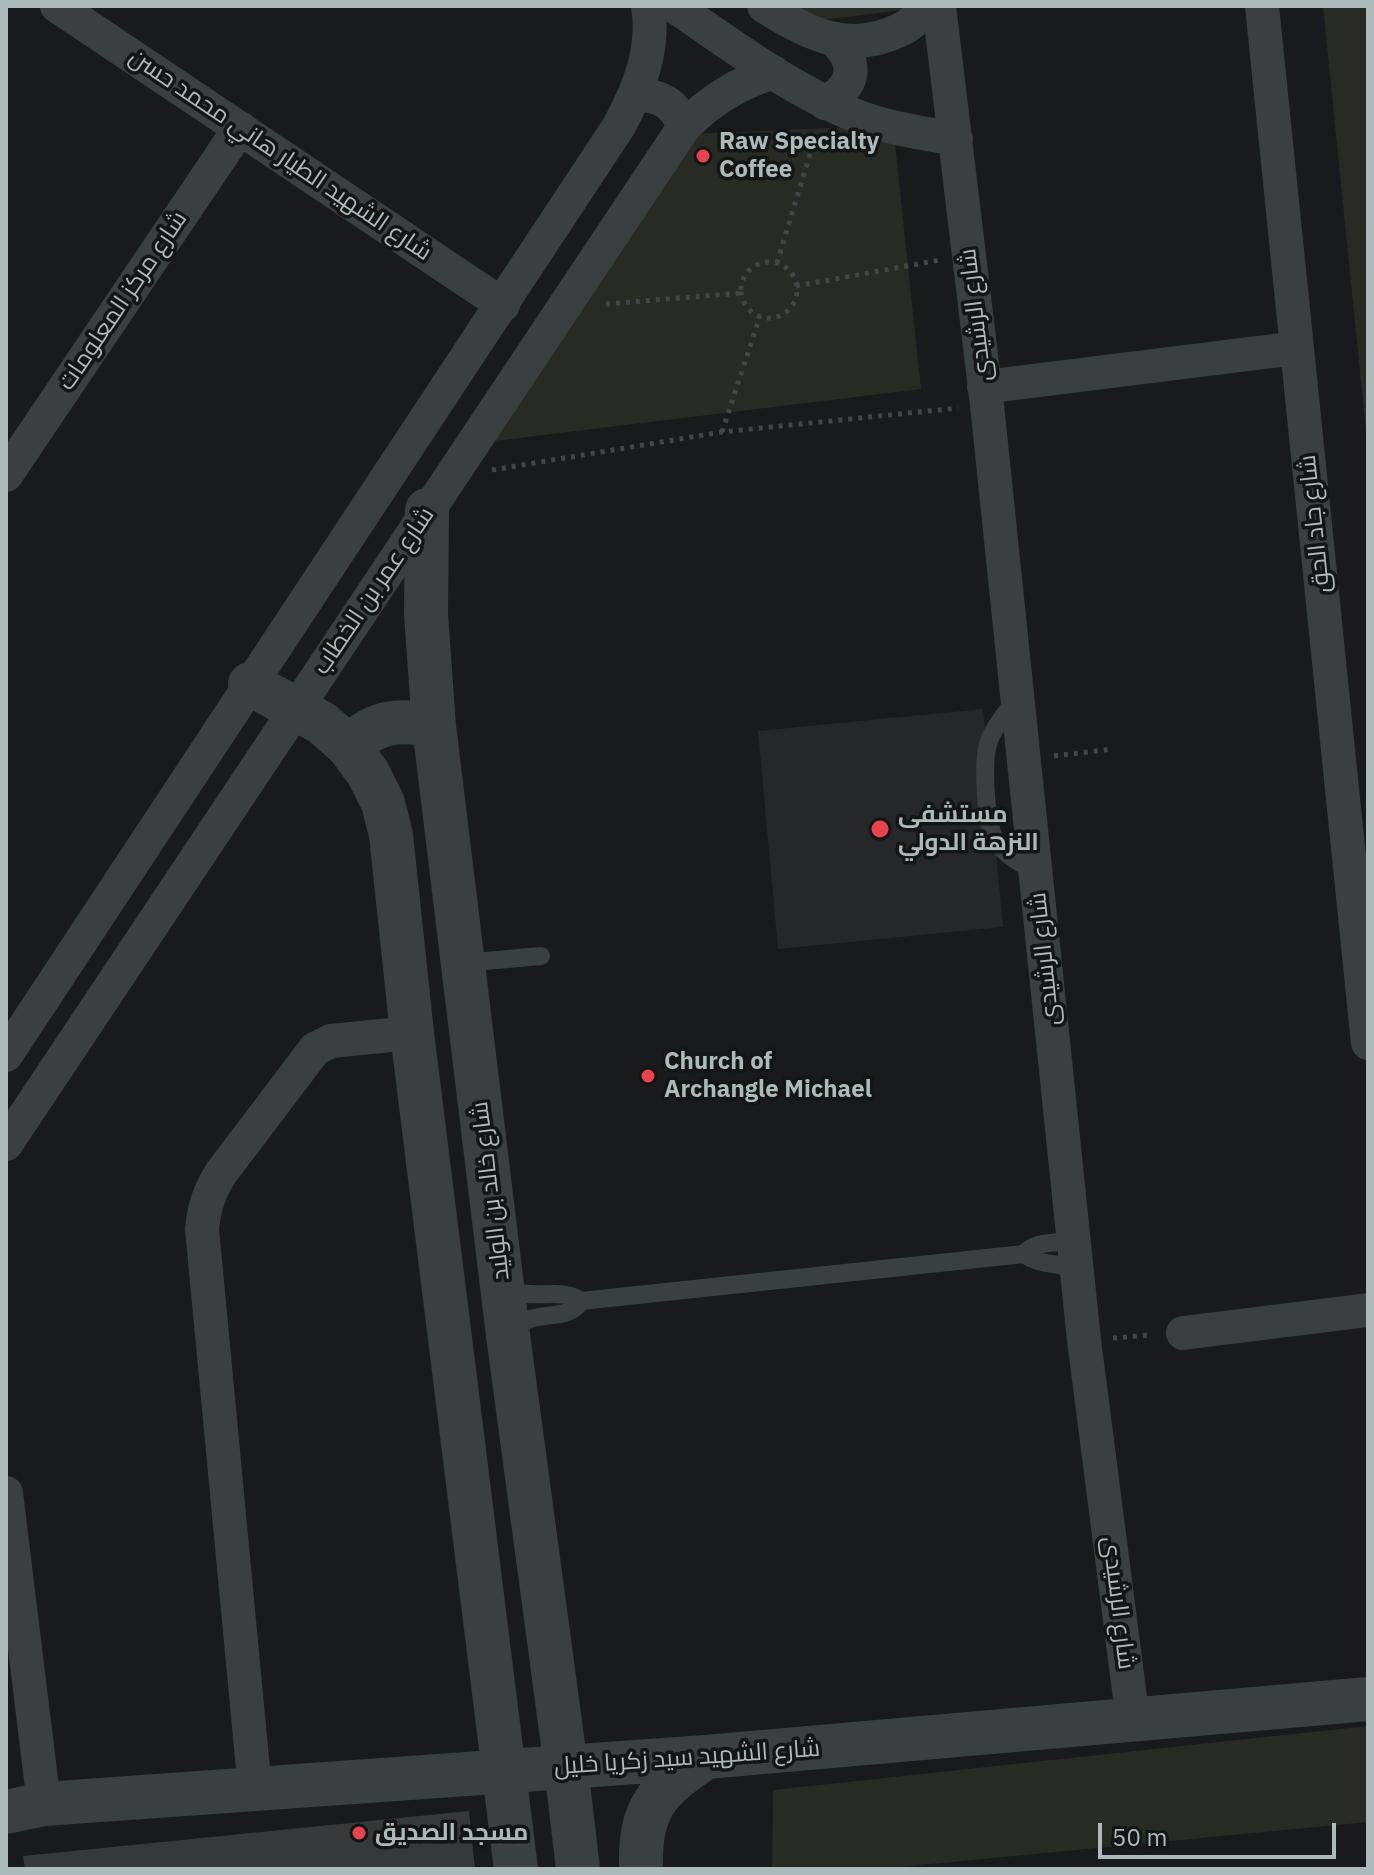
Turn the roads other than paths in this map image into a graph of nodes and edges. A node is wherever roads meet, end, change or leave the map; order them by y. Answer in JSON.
{"nodes":[{"id":1,"x":57,"y":6,"type":"edge"},
{"id":2,"x":648,"y":6,"type":"edge"},
{"id":3,"x":674,"y":6,"type":"edge"},
{"id":4,"x":764,"y":6,"type":"edge"},
{"id":5,"x":931,"y":6,"type":"edge"},
{"id":6,"x":939,"y":6,"type":"edge"},
{"id":7,"x":1262,"y":6,"type":"edge"},
{"id":8,"x":835,"y":40,"type":"junction"},
{"id":9,"x":773,"y":72,"type":"junction"},
{"id":10,"x":636,"y":95,"type":"junction"},
{"id":11,"x":825,"y":103,"type":"junction"},
{"id":12,"x":684,"y":127,"type":"junction"},
{"id":13,"x":240,"y":128,"type":"junction"},
{"id":14,"x":956,"y":139,"type":"junction"},
{"id":15,"x":503,"y":305,"type":"junction"},
{"id":16,"x":1297,"y":348,"type":"junction"},
{"id":17,"x":985,"y":396,"type":"junction"},
{"id":18,"x":6,"y":475,"type":"edge"},
{"id":19,"x":438,"y":494,"type":"junction"},
{"id":20,"x":250,"y":684,"type":"junction"},
{"id":21,"x":1018,"y":697,"type":"junction"},
{"id":22,"x":296,"y":707,"type":"junction"},
{"id":23,"x":434,"y":726,"type":"junction"},
{"id":24,"x":348,"y":746,"type":"junction"},
{"id":25,"x":1036,"y":873,"type":"junction"},
{"id":26,"x":541,"y":956,"type":"dead end"},
{"id":27,"x":463,"y":963,"type":"junction"},
{"id":28,"x":412,"y":1033,"type":"junction"},
{"id":29,"x":1368,"y":1043,"type":"edge"},
{"id":30,"x":6,"y":1055,"type":"edge"},
{"id":31,"x":6,"y":1144,"type":"edge"},
{"id":32,"x":1074,"y":1236,"type":"junction"},
{"id":33,"x":1024,"y":1254,"type":"junction"},
{"id":34,"x":1077,"y":1272,"type":"junction"},
{"id":35,"x":502,"y":1287,"type":"junction"},
{"id":36,"x":581,"y":1301,"type":"junction"},
{"id":37,"x":1368,"y":1310,"type":"edge"},
{"id":38,"x":1183,"y":1333,"type":"road end"},
{"id":39,"x":508,"y":1335,"type":"junction"},
{"id":40,"x":6,"y":1493,"type":"edge"},
{"id":41,"x":1368,"y":1699,"type":"edge"},
{"id":42,"x":1133,"y":1721,"type":"junction"},
{"id":43,"x":706,"y":1757,"type":"junction"},
{"id":44,"x":566,"y":1767,"type":"junction"},
{"id":45,"x":506,"y":1773,"type":"junction"},
{"id":46,"x":255,"y":1790,"type":"junction"},
{"id":47,"x":25,"y":1808,"type":"edge"},
{"id":48,"x":516,"y":1869,"type":"edge"},
{"id":49,"x":578,"y":1869,"type":"edge"},
{"id":50,"x":641,"y":1869,"type":"edge"}],
"edges":[{"from":1,"to":13,"type":"street","name":"شارع الشهيد الطيار هاني محمد حسن"},
{"from":2,"to":10,"type":"street"},
{"from":3,"to":9,"type":"street"},
{"from":4,"to":8,"type":"street"},
{"from":5,"to":8,"type":"street"},
{"from":6,"to":14,"type":"street","name":"شارع الرشيدى"},
{"from":7,"to":16,"type":"street","name":"شارع جاد الحق"},
{"from":8,"to":11,"type":"street"},
{"from":9,"to":11,"type":"street"},
{"from":9,"to":12,"type":"street","name":"شارع عمر بن الخطاب"},
{"from":10,"to":12,"type":"street"},
{"from":10,"to":15,"type":"street"},
{"from":11,"to":14,"type":"street"},
{"from":12,"to":19,"type":"street","name":"شارع عمر بن الخطاب"},
{"from":13,"to":15,"type":"street","name":"شارع الشهيد الطيار هاني محمد حسن"},
{"from":13,"to":18,"type":"street","name":"شارع مركز المعلومات"},
{"from":14,"to":17,"type":"street","name":"شارع الرشيدى"},
{"from":15,"to":20,"type":"street"},
{"from":16,"to":17,"type":"street"},
{"from":16,"to":29,"type":"street","name":"شارع جاد الحق"},
{"from":17,"to":21,"type":"street","name":"شارع الرشيدى"},
{"from":19,"to":22,"type":"street","name":"شارع عمر بن الخطاب"},
{"from":19,"to":23,"type":"street","name":"شارع خالد بن الوليد"},
{"from":20,"to":22,"type":"street"},
{"from":20,"to":30,"type":"street"},
{"from":21,"to":25,"type":"street","name":"شارع الرشيدى"},
{"from":21,"to":25,"type":"lane"},
{"from":22,"to":24,"type":"street"},
{"from":22,"to":31,"type":"street","name":"شارع عمر بن الخطاب"},
{"from":23,"to":24,"type":"street"},
{"from":23,"to":27,"type":"street","name":"شارع خالد بن الوليد"},
{"from":24,"to":28,"type":"street"},
{"from":25,"to":32,"type":"street","name":"شارع الرشيدى"},
{"from":26,"to":27,"type":"lane"},
{"from":27,"to":35,"type":"street","name":"شارع خالد بن الوليد"},
{"from":28,"to":45,"type":"street"},
{"from":28,"to":46,"type":"street"},
{"from":32,"to":33,"type":"lane"},
{"from":32,"to":34,"type":"street","name":"شارع الرشيدى"},
{"from":33,"to":34,"type":"lane"},
{"from":33,"to":36,"type":"lane"},
{"from":34,"to":42,"type":"street","name":"شارع الرشيدى"},
{"from":35,"to":36,"type":"lane"},
{"from":35,"to":39,"type":"street","name":"شارع خالد بن الوليد"},
{"from":36,"to":39,"type":"lane"},
{"from":37,"to":38,"type":"street"},
{"from":39,"to":44,"type":"street","name":"شارع خالد بن الوليد"},
{"from":40,"to":47,"type":"street"},
{"from":41,"to":42,"type":"street","name":"شارع الشهيد سيد زكريا خليل"},
{"from":42,"to":43,"type":"street","name":"شارع الشهيد سيد زكريا خليل"},
{"from":43,"to":44,"type":"street","name":"شارع الشهيد سيد زكريا خليل"},
{"from":43,"to":50,"type":"street"},
{"from":44,"to":45,"type":"street","name":"شارع الشهيد سيد زكريا خليل"},
{"from":44,"to":49,"type":"street","name":"شارع خالد بن الوليد"},
{"from":45,"to":46,"type":"street","name":"شارع الشهيد سيد زكريا خليل"},
{"from":45,"to":48,"type":"street"},
{"from":46,"to":47,"type":"street","name":"شارع الشهيد سيد زكريا خليل"}]}
